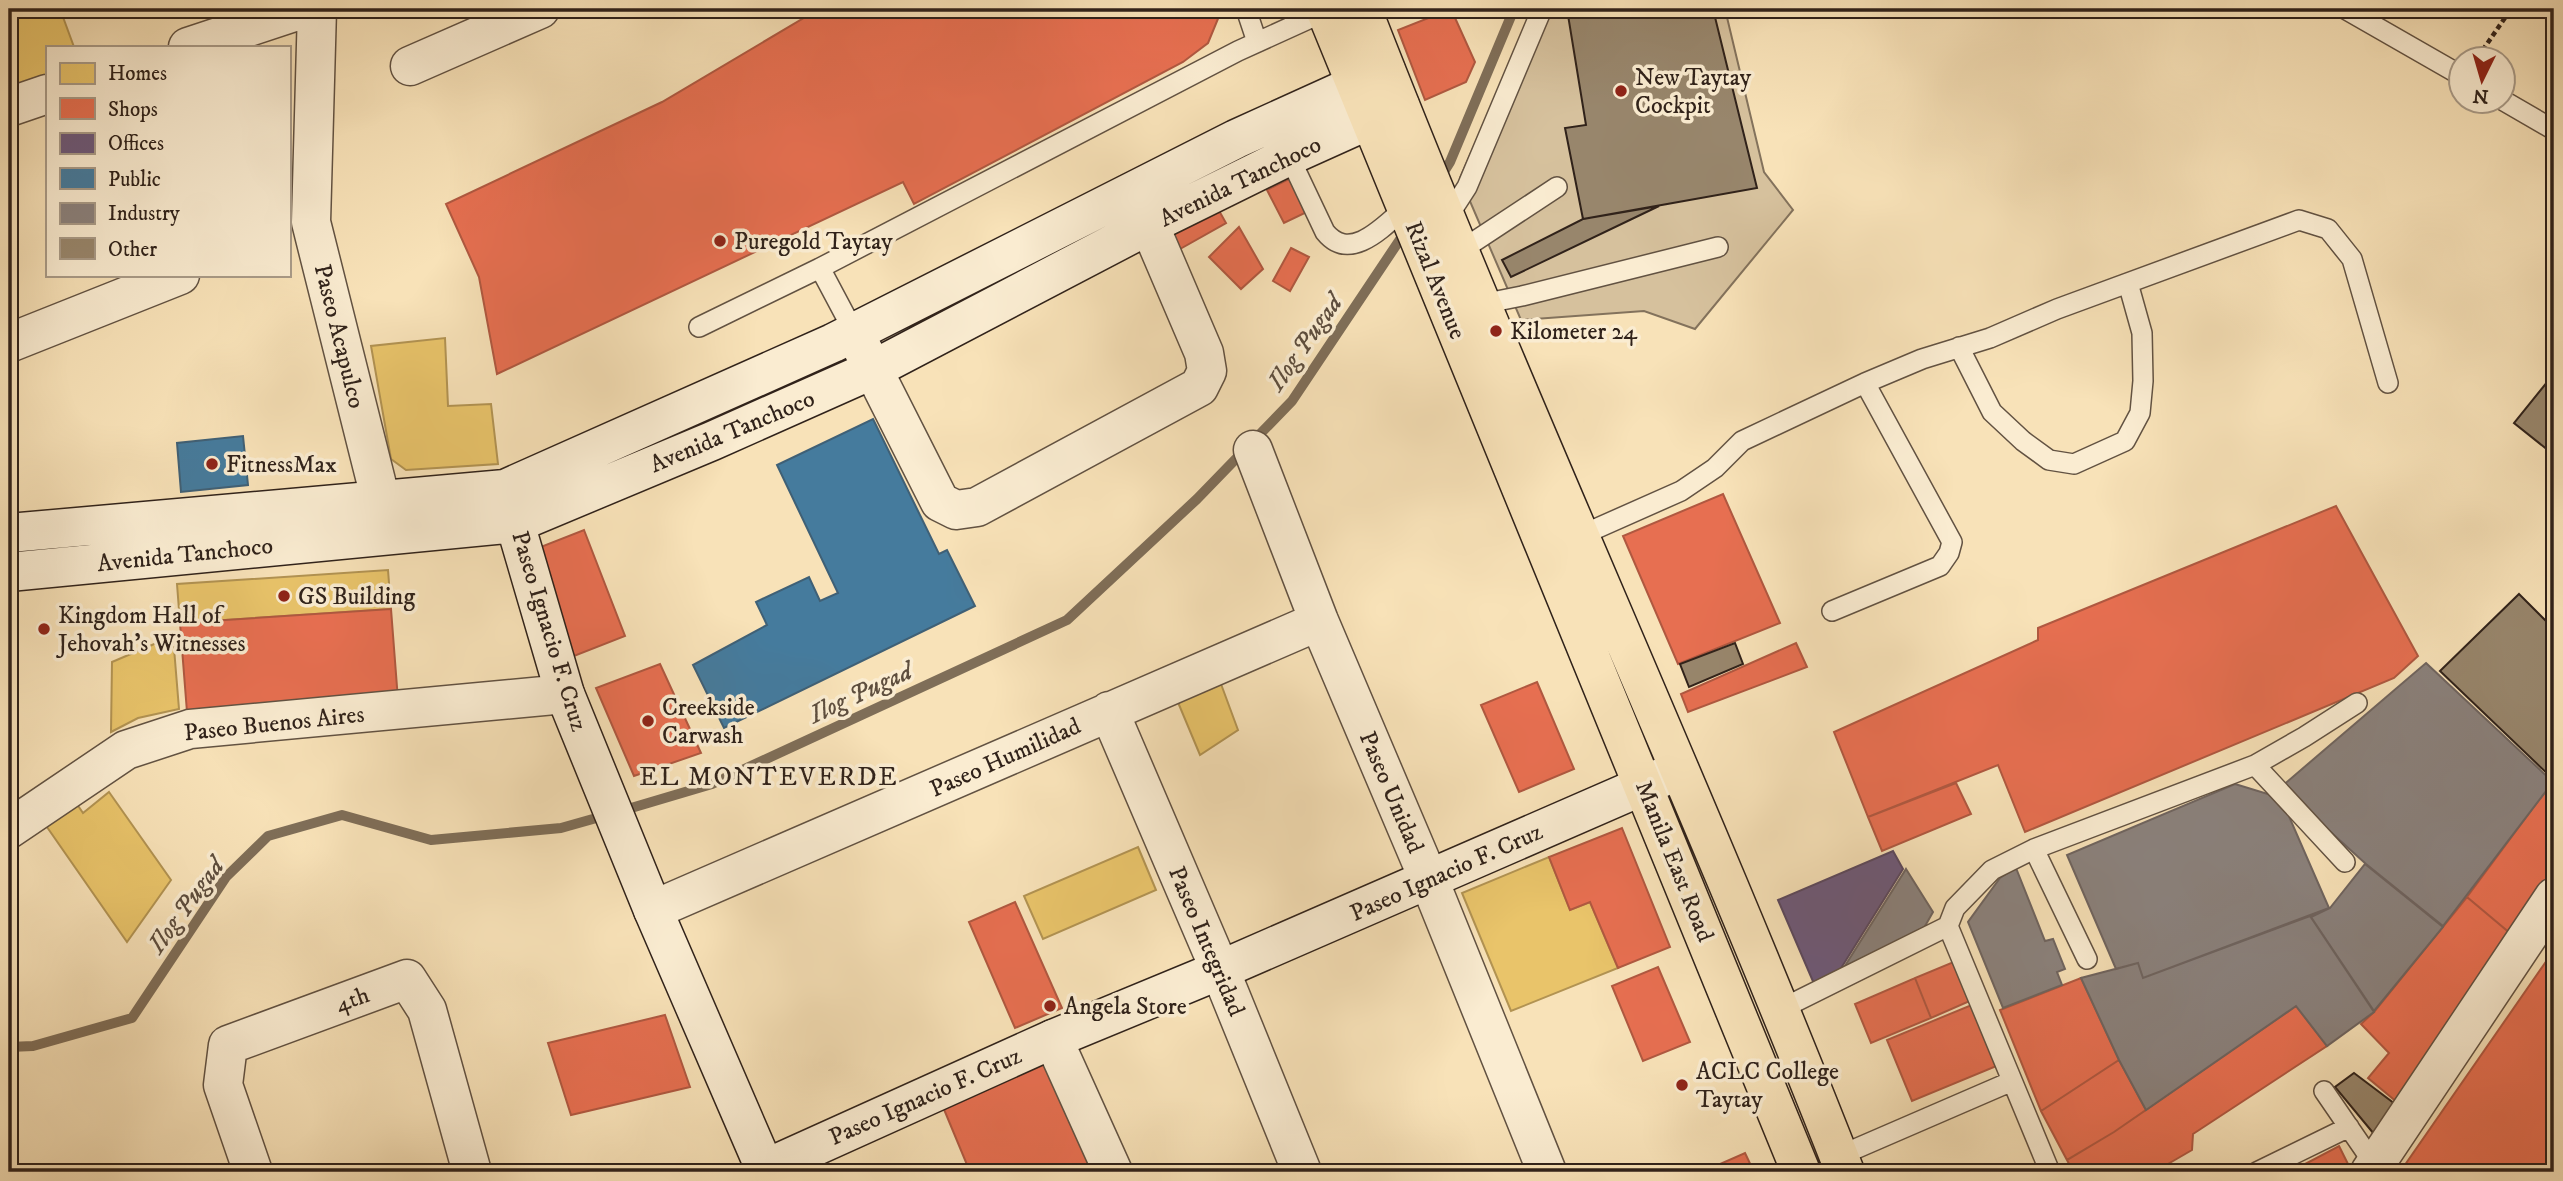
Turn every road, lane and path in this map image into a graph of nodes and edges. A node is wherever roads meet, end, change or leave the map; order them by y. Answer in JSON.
{"nodes":[{"id":1,"x":303,"y":9,"type":"edge"},
{"id":2,"x":317,"y":9,"type":"edge"},
{"id":3,"x":540,"y":9,"type":"edge"},
{"id":4,"x":1246,"y":9,"type":"edge"},
{"id":5,"x":1542,"y":9,"type":"edge"},
{"id":6,"x":2345,"y":9,"type":"edge"},
{"id":7,"x":2511,"y":9,"type":"edge"},
{"id":8,"x":1338,"y":10,"type":"edge"},
{"id":9,"x":1257,"y":42,"type":"junction"},
{"id":10,"x":191,"y":46,"type":"edge"},
{"id":11,"x":2486,"y":46,"type":"edge"},
{"id":12,"x":410,"y":66,"type":"dead end"},
{"id":13,"x":2448,"y":68,"type":"edge"},
{"id":14,"x":1371,"y":78,"type":"junction"},
{"id":15,"x":46,"y":94,"type":"edge"},
{"id":16,"x":9,"y":107,"type":"edge"},
{"id":17,"x":2518,"y":109,"type":"edge"},
{"id":18,"x":1385,"y":113,"type":"junction"},
{"id":19,"x":2554,"y":131,"type":"edge"},
{"id":20,"x":1289,"y":156,"type":"junction"},
{"id":21,"x":1557,"y":187,"type":"dead end"},
{"id":22,"x":1134,"y":189,"type":"junction"},
{"id":23,"x":1431,"y":223,"type":"junction"},
{"id":24,"x":1149,"y":225,"type":"junction"},
{"id":25,"x":300,"y":227,"type":"edge"},
{"id":26,"x":1718,"y":247,"type":"dead end"},
{"id":27,"x":820,"y":268,"type":"junction"},
{"id":28,"x":177,"y":276,"type":"edge"},
{"id":29,"x":2128,"y":283,"type":"junction"},
{"id":30,"x":1466,"y":309,"type":"junction"},
{"id":31,"x":699,"y":327,"type":"dead end"},
{"id":32,"x":854,"y":332,"type":"junction"},
{"id":33,"x":9,"y":343,"type":"edge"},
{"id":34,"x":1959,"y":347,"type":"junction"},
{"id":35,"x":874,"y":369,"type":"junction"},
{"id":36,"x":1865,"y":383,"type":"junction"},
{"id":37,"x":2388,"y":383,"type":"dead end"},
{"id":38,"x":1253,"y":450,"type":"dead end"},
{"id":39,"x":510,"y":506,"type":"junction"},
{"id":40,"x":385,"y":517,"type":"junction"},
{"id":41,"x":9,"y":533,"type":"edge"},
{"id":42,"x":1563,"y":544,"type":"junction"},
{"id":43,"x":9,"y":572,"type":"edge"},
{"id":44,"x":1832,"y":611,"type":"dead end"},
{"id":45,"x":1319,"y":621,"type":"junction"},
{"id":46,"x":565,"y":694,"type":"junction"},
{"id":47,"x":2357,"y":703,"type":"dead end"},
{"id":48,"x":1109,"y":711,"type":"junction"},
{"id":49,"x":2255,"y":765,"type":"junction"},
{"id":50,"x":1679,"y":770,"type":"junction"},
{"id":51,"x":1644,"y":785,"type":"junction"},
{"id":52,"x":9,"y":829,"type":"edge"},
{"id":53,"x":2034,"y":849,"type":"junction"},
{"id":54,"x":2345,"y":862,"type":"dead end"},
{"id":55,"x":1429,"y":880,"type":"junction"},
{"id":56,"x":2554,"y":897,"type":"edge"},
{"id":57,"x":653,"y":910,"type":"junction"},
{"id":58,"x":1948,"y":926,"type":"junction"},
{"id":59,"x":2087,"y":959,"type":"dead end"},
{"id":60,"x":1220,"y":970,"type":"junction"},
{"id":61,"x":1779,"y":1010,"type":"junction"},
{"id":62,"x":1053,"y":1038,"type":"junction"},
{"id":63,"x":2010,"y":1082,"type":"junction"},
{"id":64,"x":2324,"y":1091,"type":"dead end"},
{"id":65,"x":2349,"y":1127,"type":"junction"},
{"id":66,"x":1842,"y":1164,"type":"edge"},
{"id":67,"x":2372,"y":1168,"type":"edge"},
{"id":68,"x":761,"y":1171,"type":"edge"},
{"id":69,"x":1540,"y":1171,"type":"edge"},
{"id":70,"x":253,"y":1172,"type":"edge"},
{"id":71,"x":472,"y":1172,"type":"edge"},
{"id":72,"x":1113,"y":1172,"type":"edge"},
{"id":73,"x":1302,"y":1172,"type":"edge"},
{"id":74,"x":1801,"y":1172,"type":"edge"},
{"id":75,"x":2050,"y":1172,"type":"edge"},
{"id":76,"x":2256,"y":1172,"type":"edge"}],
"edges":[{"from":1,"to":10,"type":"street"},
{"from":2,"to":25,"type":"street","name":"Paseo Acapulco"},
{"from":3,"to":12,"type":"street"},
{"from":4,"to":9,"type":"lane"},
{"from":5,"to":23,"type":"lane"},
{"from":6,"to":13,"type":"lane"},
{"from":7,"to":11,"type":"path"},
{"from":8,"to":9,"type":"lane"},
{"from":8,"to":14,"type":"main road","name":"Rizal Avenue"},
{"from":9,"to":27,"type":"lane"},
{"from":14,"to":18,"type":"main road","name":"Rizal Avenue"},
{"from":14,"to":22,"type":"street","name":"Avenida Tanchoco"},
{"from":15,"to":16,"type":"street"},
{"from":17,"to":19,"type":"lane"},
{"from":18,"to":20,"type":"street","name":"Avenida Tanchoco"},
{"from":18,"to":23,"type":"main road","name":"Rizal Avenue"},
{"from":18,"to":23,"type":"main road","name":"Rizal Avenue"},
{"from":20,"to":23,"type":"lane"},
{"from":20,"to":24,"type":"street","name":"Avenida Tanchoco"},
{"from":21,"to":23,"type":"lane"},
{"from":22,"to":24,"type":"street"},
{"from":22,"to":32,"type":"street","name":"Avenida Tanchoco"},
{"from":23,"to":30,"type":"main road","name":"Rizal Avenue"},
{"from":24,"to":35,"type":"street","name":"Avenida Tanchoco"},
{"from":24,"to":35,"type":"street"},
{"from":25,"to":40,"type":"street","name":"Paseo Acapulco"},
{"from":26,"to":30,"type":"lane"},
{"from":27,"to":31,"type":"lane"},
{"from":27,"to":32,"type":"lane"},
{"from":28,"to":33,"type":"street"},
{"from":29,"to":34,"type":"lane"},
{"from":29,"to":34,"type":"lane"},
{"from":29,"to":37,"type":"lane"},
{"from":30,"to":42,"type":"main road","name":"Rizal Avenue"},
{"from":32,"to":35,"type":"street"},
{"from":32,"to":39,"type":"street","name":"Avenida Tanchoco"},
{"from":34,"to":36,"type":"lane"},
{"from":35,"to":39,"type":"street","name":"Avenida Tanchoco"},
{"from":36,"to":42,"type":"lane"},
{"from":36,"to":44,"type":"lane"},
{"from":38,"to":45,"type":"street","name":"Paseo Unidad"},
{"from":39,"to":40,"type":"street","name":"Avenida Tanchoco"},
{"from":39,"to":46,"type":"street","name":"Paseo Ignacio F. Cruz"},
{"from":40,"to":41,"type":"street","name":"Avenida Tanchoco"},
{"from":40,"to":43,"type":"street","name":"Avenida Tanchoco"},
{"from":42,"to":50,"type":"main road","name":"Manila East Road"},
{"from":42,"to":51,"type":"main road","name":"Manila East Road"},
{"from":45,"to":48,"type":"street","name":"Paseo Humilidad"},
{"from":45,"to":55,"type":"street","name":"Paseo Unidad"},
{"from":46,"to":52,"type":"street","name":"Paseo Buenos Aires"},
{"from":46,"to":57,"type":"street","name":"Paseo Ignacio F. Cruz"},
{"from":47,"to":49,"type":"lane"},
{"from":48,"to":57,"type":"street","name":"Paseo Humilidad"},
{"from":48,"to":60,"type":"street","name":"Paseo Integridad"},
{"from":49,"to":53,"type":"lane"},
{"from":49,"to":54,"type":"lane"},
{"from":50,"to":51,"type":"street","name":"Paseo Ignacio F. Cruz"},
{"from":50,"to":61,"type":"main road","name":"Manila East Road"},
{"from":51,"to":55,"type":"street","name":"Paseo Ignacio F. Cruz"},
{"from":51,"to":74,"type":"main road","name":"Manila East Road"},
{"from":53,"to":58,"type":"lane"},
{"from":53,"to":59,"type":"lane"},
{"from":55,"to":60,"type":"street","name":"Paseo Ignacio F. Cruz"},
{"from":55,"to":69,"type":"street","name":"Paseo Unidad"},
{"from":56,"to":67,"type":"street"},
{"from":57,"to":68,"type":"street","name":"Paseo Ignacio F. Cruz"},
{"from":58,"to":61,"type":"lane"},
{"from":58,"to":63,"type":"lane"},
{"from":60,"to":62,"type":"street","name":"Paseo Ignacio F. Cruz"},
{"from":60,"to":73,"type":"street","name":"Paseo Integridad"},
{"from":61,"to":66,"type":"main road"},
{"from":62,"to":68,"type":"street","name":"Paseo Ignacio F. Cruz"},
{"from":62,"to":72,"type":"street"},
{"from":63,"to":66,"type":"lane"},
{"from":63,"to":75,"type":"lane"},
{"from":64,"to":65,"type":"lane"},
{"from":65,"to":67,"type":"lane"},
{"from":65,"to":76,"type":"lane"},
{"from":70,"to":71,"type":"street","name":"4th"}]}
